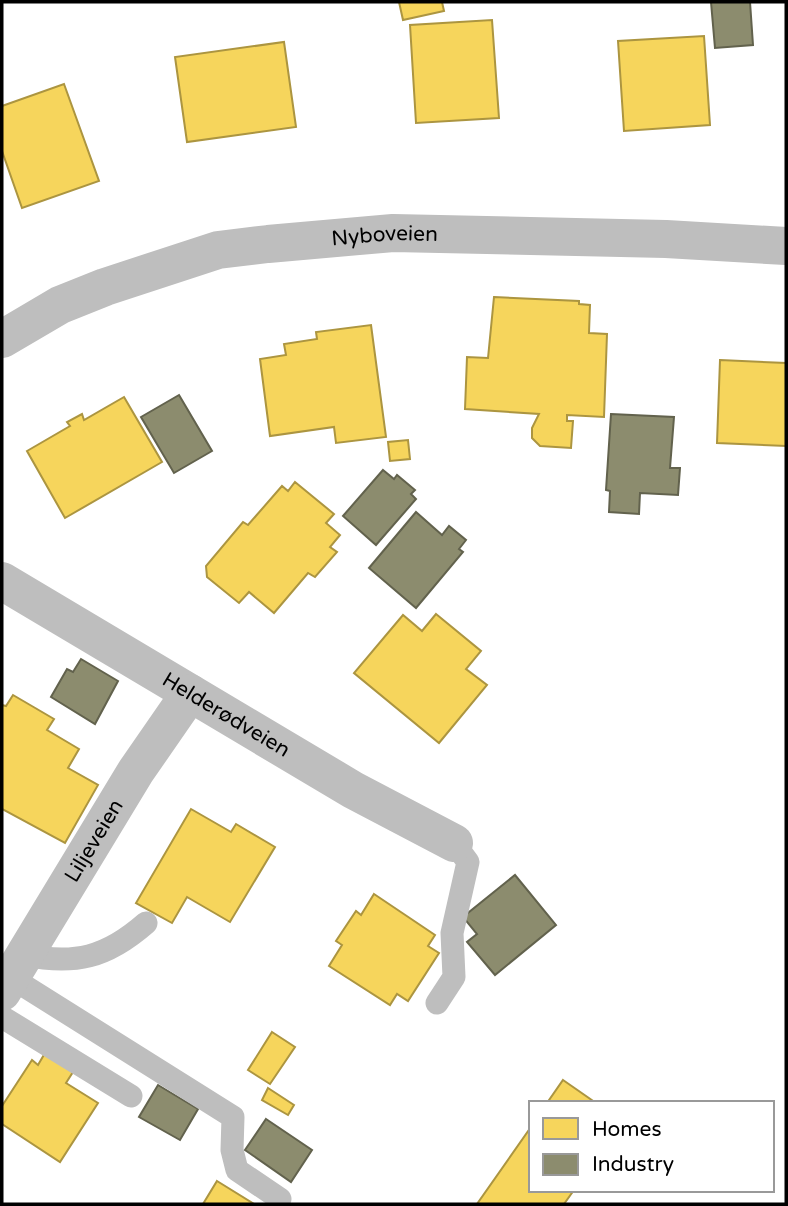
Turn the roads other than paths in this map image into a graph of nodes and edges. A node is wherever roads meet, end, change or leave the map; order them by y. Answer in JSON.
{"nodes":[{"id":1,"x":786,"y":246,"type":"edge"},
{"id":2,"x":2,"y":339,"type":"edge"},
{"id":3,"x":2,"y":581,"type":"edge"},
{"id":4,"x":190,"y":693,"type":"junction"},
{"id":5,"x":454,"y":843,"type":"joint"},
{"id":6,"x":146,"y":923,"type":"dead end"},
{"id":7,"x":12,"y":975,"type":"edge"},
{"id":8,"x":437,"y":1003,"type":"dead end"},
{"id":9,"x":2,"y":1017,"type":"edge"},
{"id":10,"x":131,"y":1096,"type":"dead end"},
{"id":11,"x":280,"y":1199,"type":"dead end"}],
"edges":[{"from":1,"to":2,"type":"street","name":"Nyboveien"},
{"from":3,"to":4,"type":"street","name":"Helderødveien"},
{"from":4,"to":5,"type":"street","name":"Helderødveien"},
{"from":4,"to":7,"type":"street","name":"Liljeveien"},
{"from":5,"to":8,"type":"lane"},
{"from":6,"to":7,"type":"lane"},
{"from":7,"to":11,"type":"lane"},
{"from":9,"to":10,"type":"lane"}]}
